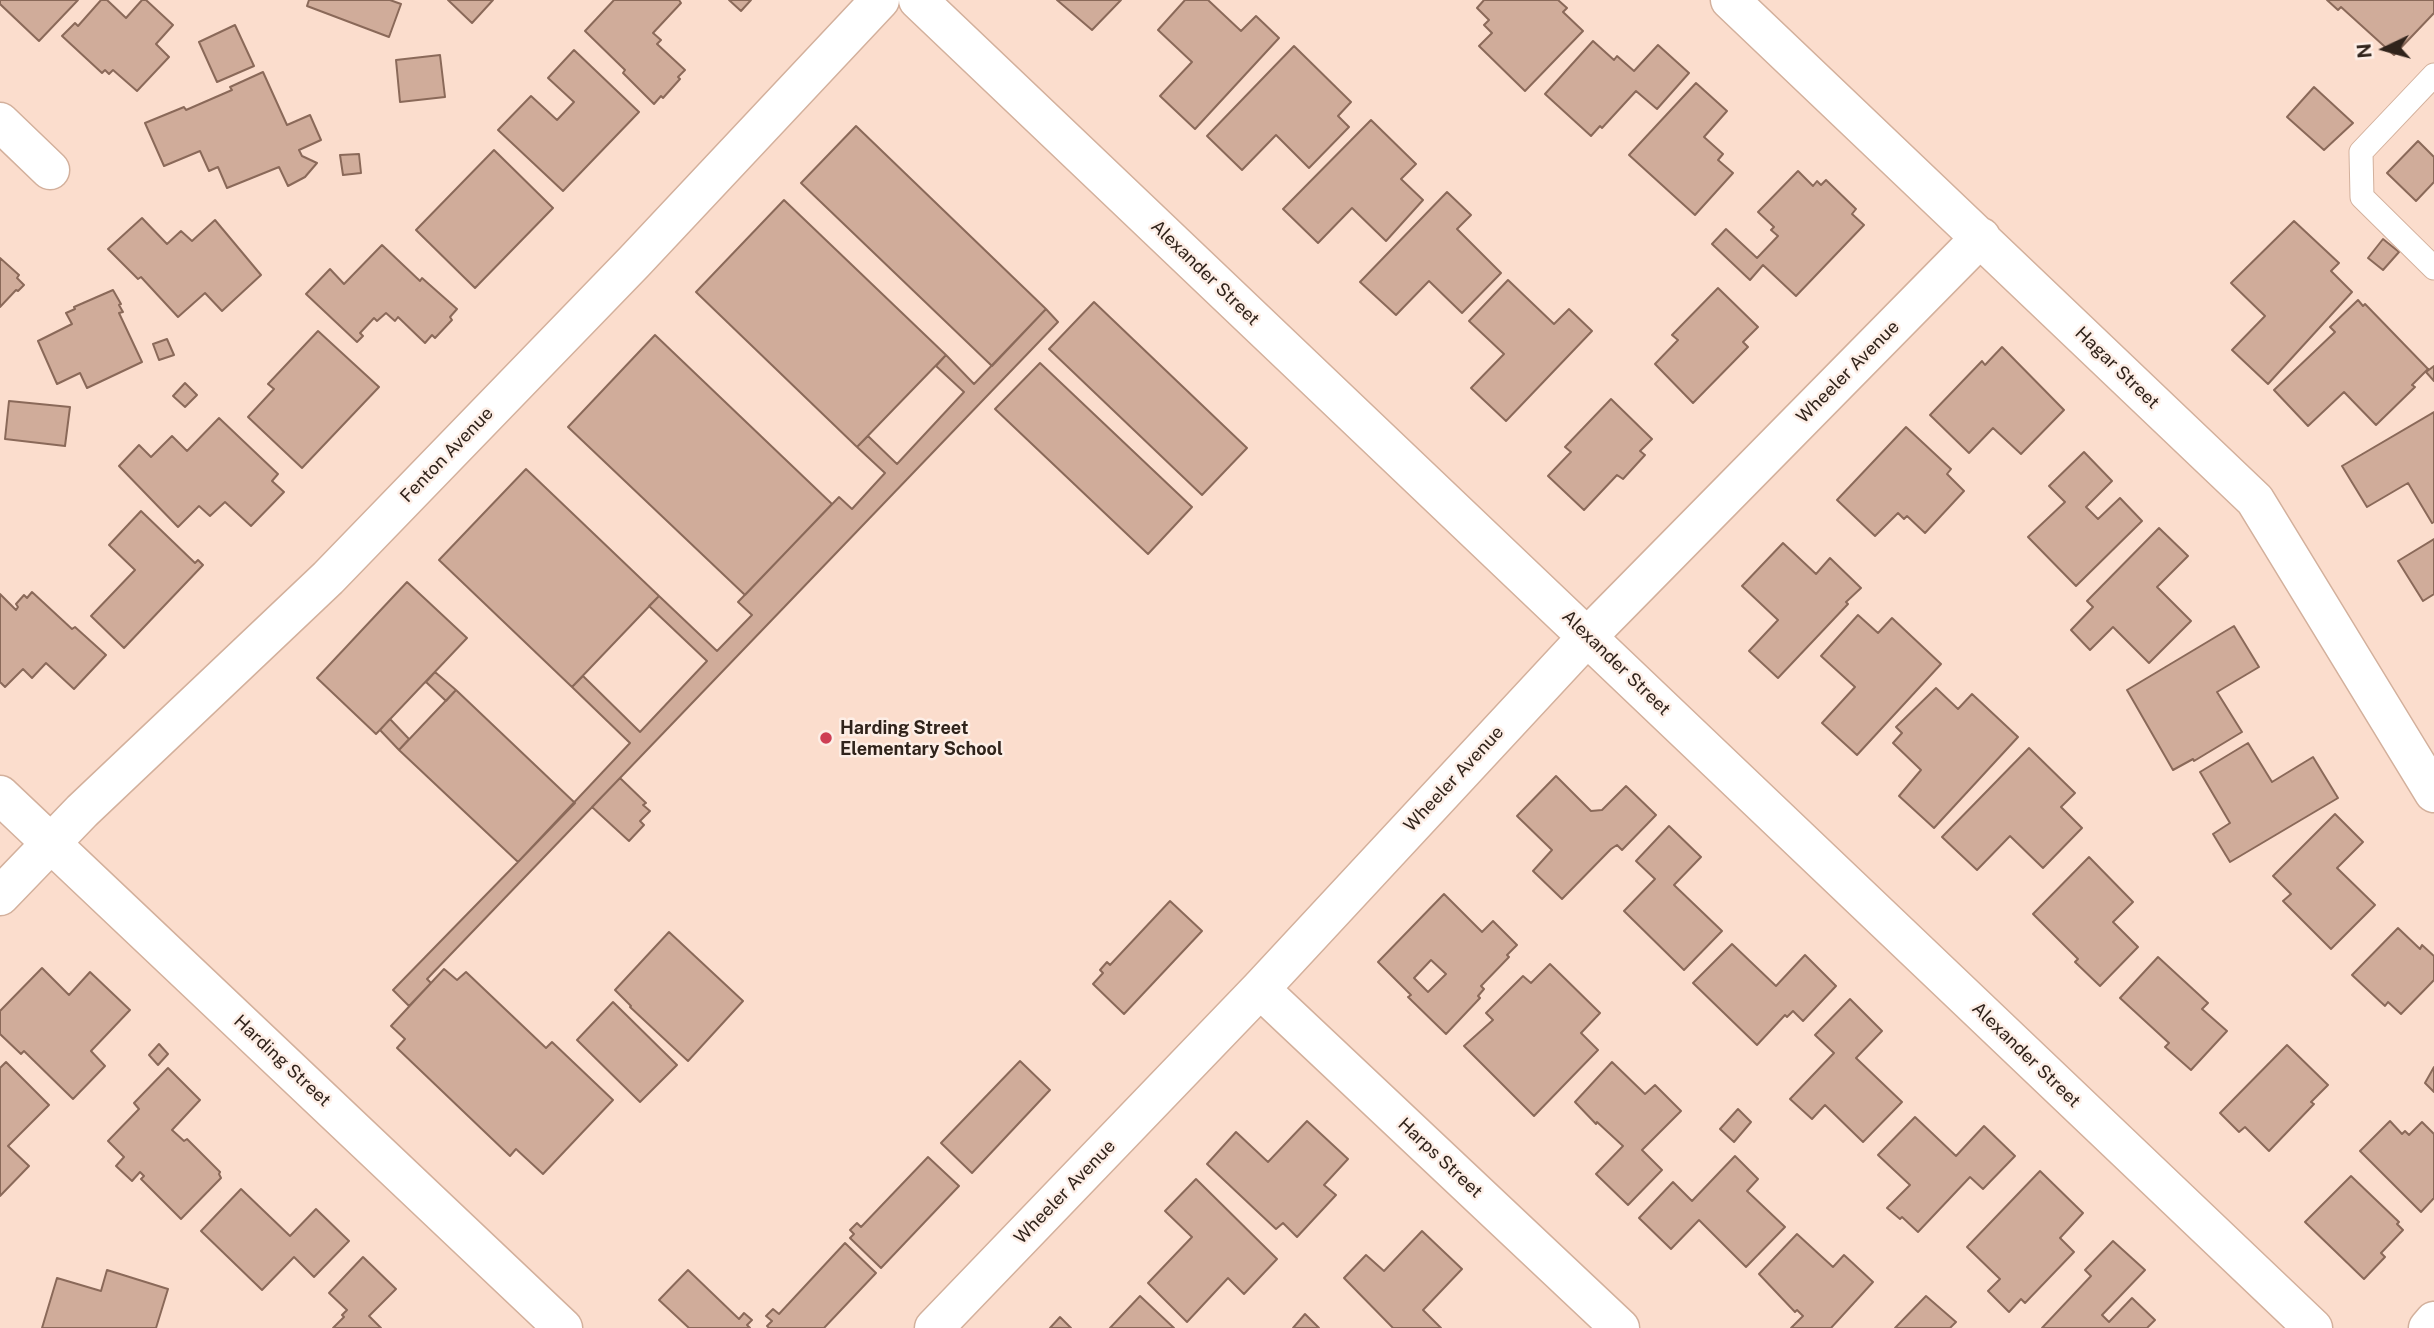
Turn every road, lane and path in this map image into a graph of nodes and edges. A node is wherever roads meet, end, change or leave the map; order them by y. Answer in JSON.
{"nodes":[{"id":1,"x":880,"y":0,"type":"edge"},
{"id":2,"x":918,"y":0,"type":"edge"},
{"id":3,"x":1730,"y":0,"type":"edge"},
{"id":4,"x":2434,"y":75,"type":"edge"},
{"id":5,"x":0,"y":122,"type":"edge"},
{"id":6,"x":50,"y":170,"type":"dead end"},
{"id":7,"x":1981,"y":237,"type":"junction"},
{"id":8,"x":2434,"y":268,"type":"edge"},
{"id":9,"x":1588,"y":636,"type":"junction"},
{"id":10,"x":2434,"y":793,"type":"edge"},
{"id":11,"x":0,"y":795,"type":"edge"},
{"id":12,"x":51,"y":842,"type":"junction"},
{"id":13,"x":0,"y":896,"type":"edge"},
{"id":14,"x":1260,"y":989,"type":"junction"},
{"id":15,"x":2434,"y":1321,"type":"edge"},
{"id":16,"x":1605,"y":1323,"type":"edge"},
{"id":17,"x":563,"y":1328,"type":"edge"},
{"id":18,"x":934,"y":1328,"type":"edge"},
{"id":19,"x":2313,"y":1328,"type":"edge"},
{"id":20,"x":2427,"y":1328,"type":"edge"}],
"edges":[{"from":1,"to":12,"type":"street","name":"Fenton Avenue"},
{"from":2,"to":9,"type":"street","name":"Alexander Street"},
{"from":3,"to":7,"type":"street","name":"Hagar Street"},
{"from":4,"to":8,"type":"lane"},
{"from":5,"to":6,"type":"street"},
{"from":7,"to":9,"type":"street","name":"Wheeler Avenue"},
{"from":7,"to":10,"type":"street","name":"Hagar Street"},
{"from":9,"to":14,"type":"street","name":"Wheeler Avenue"},
{"from":9,"to":19,"type":"street","name":"Alexander Street"},
{"from":11,"to":12,"type":"street","name":"Harding Street"},
{"from":12,"to":13,"type":"street","name":"Fenton Avenue"},
{"from":12,"to":17,"type":"street","name":"Harding Street"},
{"from":14,"to":16,"type":"street","name":"Harps Street"},
{"from":14,"to":18,"type":"street","name":"Wheeler Avenue"},
{"from":15,"to":20,"type":"street"}]}
